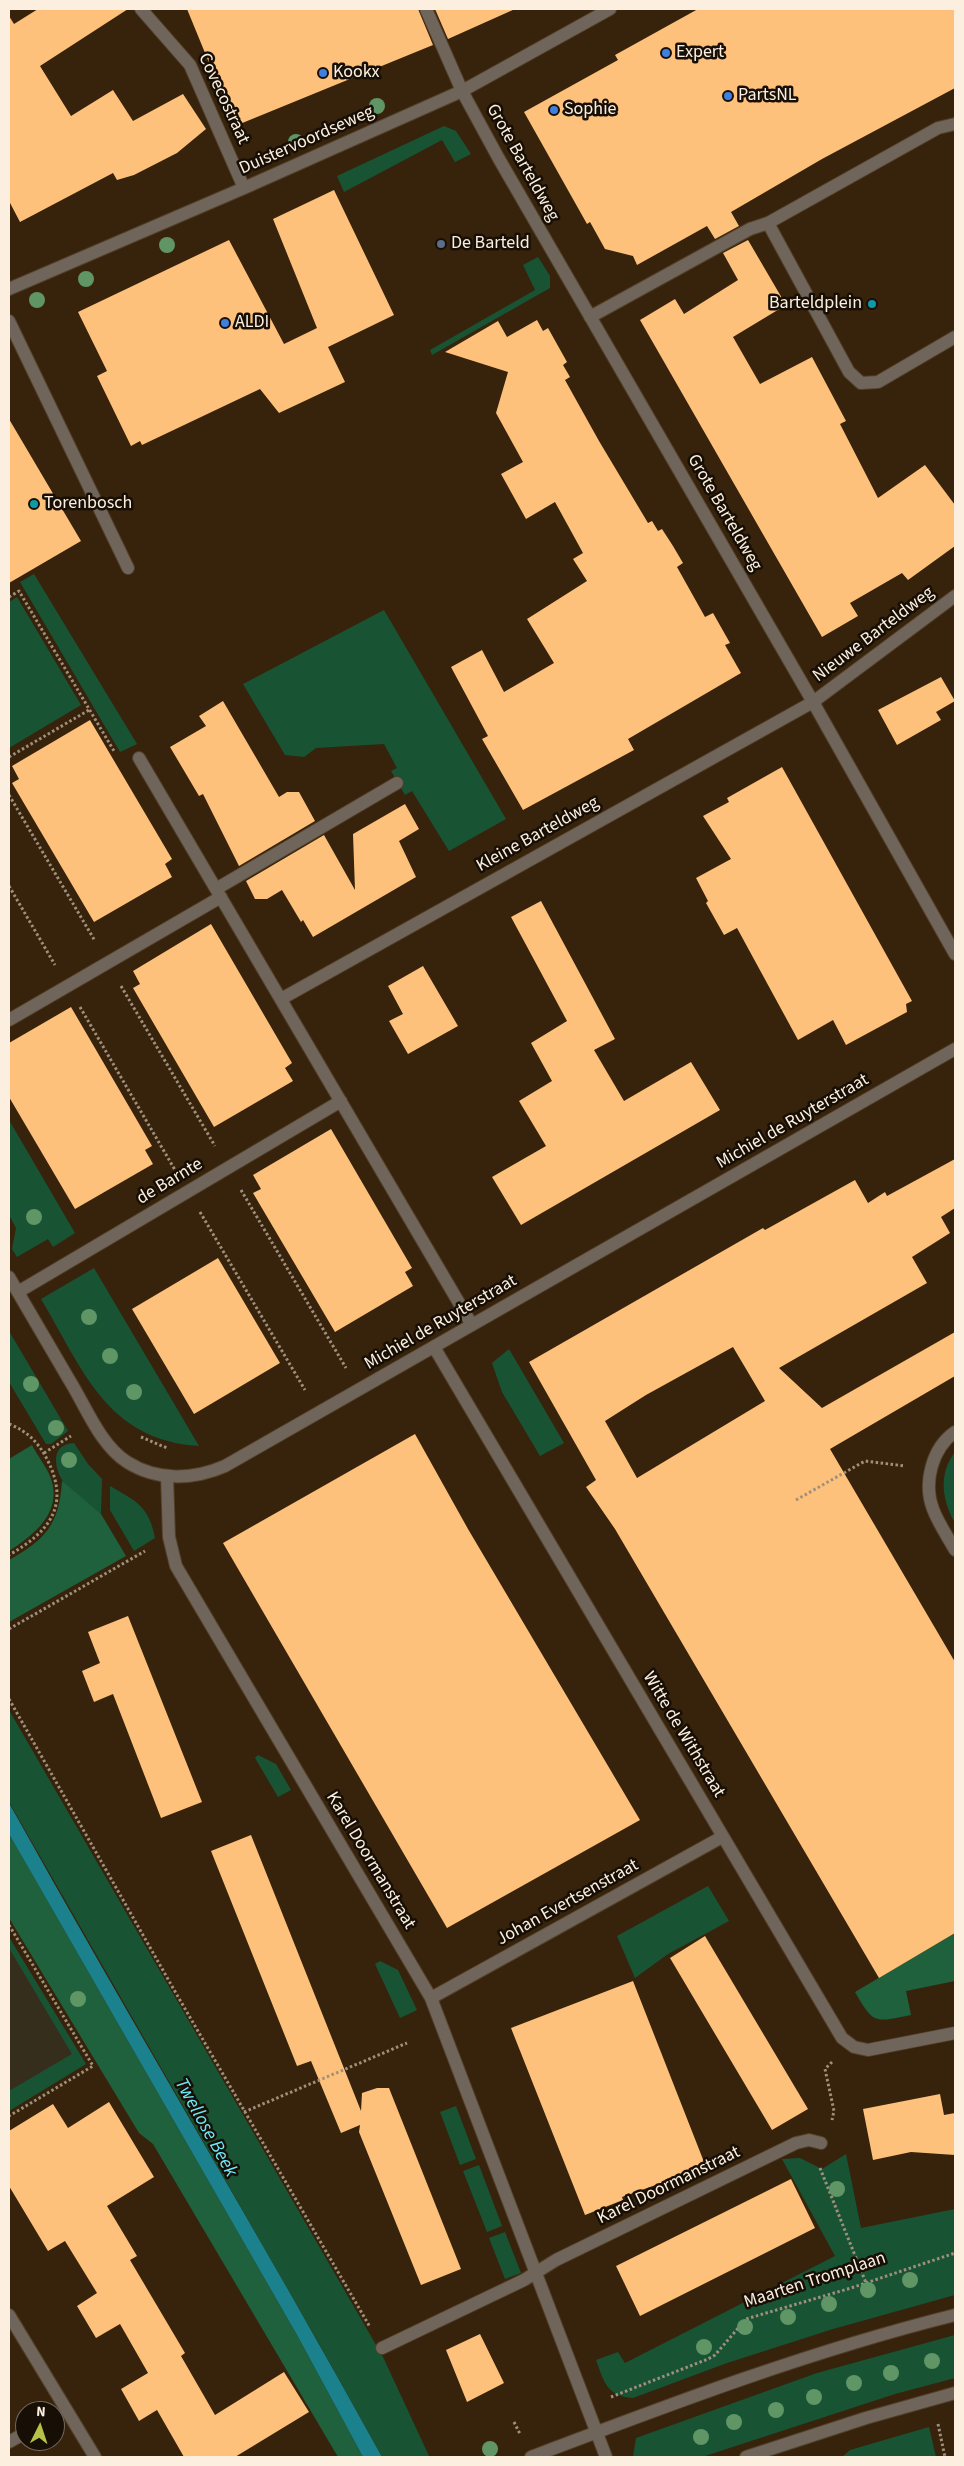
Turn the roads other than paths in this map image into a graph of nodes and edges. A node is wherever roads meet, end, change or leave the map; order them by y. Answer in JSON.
{"nodes":[{"id":1,"x":141,"y":9,"type":"edge"},
{"id":2,"x":426,"y":9,"type":"edge"},
{"id":3,"x":610,"y":9,"type":"edge"},
{"id":4,"x":462,"y":91,"type":"junction"},
{"id":5,"x":955,"y":124,"type":"edge"},
{"id":6,"x":244,"y":188,"type":"junction"},
{"id":7,"x":768,"y":223,"type":"junction"},
{"id":8,"x":9,"y":289,"type":"edge"},
{"id":9,"x":590,"y":317,"type":"junction"},
{"id":10,"x":9,"y":321,"type":"edge"},
{"id":11,"x":955,"y":337,"type":"edge"},
{"id":12,"x":128,"y":568,"type":"dead end"},
{"id":13,"x":955,"y":596,"type":"edge"},
{"id":14,"x":813,"y":702,"type":"junction"},
{"id":15,"x":139,"y":758,"type":"road end"},
{"id":16,"x":397,"y":783,"type":"dead end"},
{"id":17,"x":219,"y":893,"type":"junction"},
{"id":18,"x":955,"y":954,"type":"edge"},
{"id":19,"x":281,"y":999,"type":"junction"},
{"id":20,"x":9,"y":1020,"type":"edge"},
{"id":21,"x":955,"y":1049,"type":"edge"},
{"id":22,"x":341,"y":1101,"type":"junction"},
{"id":23,"x":12,"y":1285,"type":"edge"},
{"id":24,"x":472,"y":1325,"type":"junction"},
{"id":25,"x":434,"y":1347,"type":"junction"},
{"id":26,"x":955,"y":1432,"type":"edge"},
{"id":27,"x":167,"y":1476,"type":"junction"},
{"id":28,"x":955,"y":1550,"type":"edge"},
{"id":29,"x":722,"y":1837,"type":"junction"},
{"id":30,"x":431,"y":1998,"type":"junction"},
{"id":31,"x":955,"y":2033,"type":"edge"},
{"id":32,"x":821,"y":2143,"type":"road end"},
{"id":33,"x":536,"y":2273,"type":"junction"},
{"id":34,"x":9,"y":2315,"type":"edge"},
{"id":35,"x":955,"y":2315,"type":"edge"},
{"id":36,"x":382,"y":2348,"type":"road end"},
{"id":37,"x":955,"y":2393,"type":"edge"},
{"id":38,"x":54,"y":2401,"type":"edge"},
{"id":39,"x":65,"y":2418,"type":"edge"},
{"id":40,"x":596,"y":2432,"type":"junction"},
{"id":41,"x":785,"y":2444,"type":"junction"},
{"id":42,"x":95,"y":2457,"type":"edge"},
{"id":43,"x":531,"y":2457,"type":"edge"},
{"id":44,"x":606,"y":2457,"type":"edge"},
{"id":45,"x":746,"y":2457,"type":"edge"},
{"id":46,"x":789,"y":2457,"type":"edge"}],
"edges":[{"from":1,"to":6,"type":"street","name":"Covecostraat"},
{"from":2,"to":4,"type":"street","name":"Grote Barteldweg"},
{"from":3,"to":4,"type":"street","name":"Duistervoordseweg"},
{"from":4,"to":6,"type":"street","name":"Duistervoordseweg"},
{"from":4,"to":9,"type":"street","name":"Grote Barteldweg"},
{"from":5,"to":7,"type":"street"},
{"from":6,"to":8,"type":"street","name":"Duistervoordseweg"},
{"from":7,"to":9,"type":"street"},
{"from":7,"to":11,"type":"street"},
{"from":9,"to":14,"type":"street","name":"Grote Barteldweg"},
{"from":10,"to":12,"type":"street"},
{"from":13,"to":14,"type":"street","name":"Nieuwe Barteldweg"},
{"from":14,"to":18,"type":"street","name":"Grote Barteldweg"},
{"from":14,"to":19,"type":"street","name":"Kleine Barteldweg"},
{"from":15,"to":17,"type":"street"},
{"from":16,"to":17,"type":"street"},
{"from":17,"to":19,"type":"street"},
{"from":17,"to":20,"type":"street"},
{"from":19,"to":22,"type":"street"},
{"from":21,"to":24,"type":"street","name":"Michiel de Ruyterstraat"},
{"from":22,"to":23,"type":"street","name":"de Barnte"},
{"from":22,"to":24,"type":"street"},
{"from":23,"to":27,"type":"street","name":"Michiel de Ruyterstraat"},
{"from":24,"to":25,"type":"street","name":"Michiel de Ruyterstraat"},
{"from":25,"to":27,"type":"street","name":"Michiel de Ruyterstraat"},
{"from":25,"to":29,"type":"street","name":"Witte de Withstraat"},
{"from":26,"to":28,"type":"street"},
{"from":27,"to":30,"type":"street","name":"Karel Doormanstraat"},
{"from":29,"to":30,"type":"street","name":"Johan Evertsenstraat"},
{"from":29,"to":31,"type":"street","name":"Witte de Withstraat"},
{"from":30,"to":33,"type":"street","name":"Karel Doormanstraat"},
{"from":32,"to":33,"type":"street","name":"Karel Doormanstraat"},
{"from":33,"to":36,"type":"street","name":"Karel Doormanstraat"},
{"from":33,"to":40,"type":"street","name":"Karel Doormanstraat"},
{"from":34,"to":38,"type":"street"},
{"from":35,"to":40,"type":"street"},
{"from":37,"to":41,"type":"street"},
{"from":39,"to":42,"type":"street"},
{"from":40,"to":43,"type":"street"},
{"from":40,"to":44,"type":"street"},
{"from":41,"to":45,"type":"street"},
{"from":41,"to":46,"type":"street"}]}
